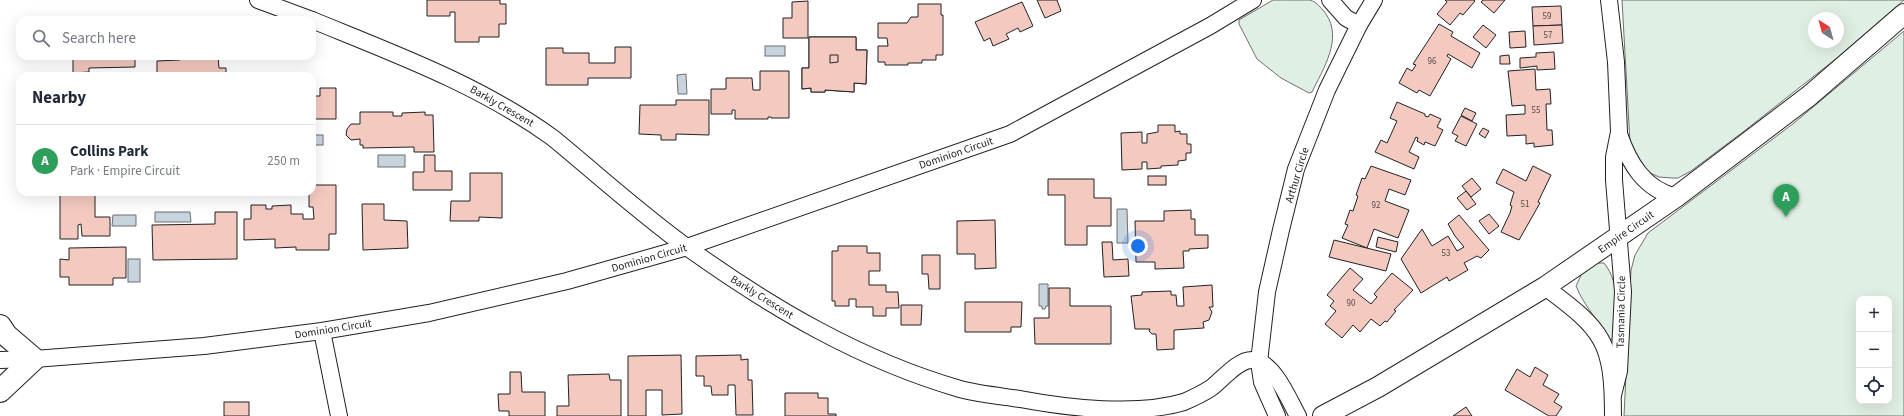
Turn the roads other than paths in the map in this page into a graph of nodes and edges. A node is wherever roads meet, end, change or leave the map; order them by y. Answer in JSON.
{"nodes":[{"id":1,"x":258,"y":0,"type":"edge"},
{"id":2,"x":292,"y":0,"type":"edge"},
{"id":3,"x":1253,"y":0,"type":"edge"},
{"id":4,"x":1330,"y":0,"type":"edge"},
{"id":5,"x":1374,"y":0,"type":"edge"},
{"id":6,"x":1609,"y":0,"type":"edge"},
{"id":7,"x":1904,"y":14,"type":"edge"},
{"id":8,"x":300,"y":16,"type":"edge"},
{"id":9,"x":307,"y":16,"type":"edge"},
{"id":10,"x":316,"y":22,"type":"edge"},
{"id":11,"x":1359,"y":25,"type":"junction"},
{"id":12,"x":1619,"y":132,"type":"junction"},
{"id":13,"x":1676,"y":197,"type":"junction"},
{"id":14,"x":1619,"y":237,"type":"junction"},
{"id":15,"x":687,"y":247,"type":"junction"},
{"id":16,"x":1545,"y":287,"type":"junction"},
{"id":17,"x":0,"y":326,"type":"edge"},
{"id":18,"x":322,"y":331,"type":"junction"},
{"id":19,"x":34,"y":359,"type":"junction"},
{"id":20,"x":0,"y":360,"type":"edge"},
{"id":21,"x":1259,"y":362,"type":"junction"},
{"id":22,"x":0,"y":391,"type":"edge"},
{"id":23,"x":1613,"y":395,"type":"junction"},
{"id":24,"x":339,"y":416,"type":"edge"},
{"id":25,"x":1277,"y":416,"type":"edge"},
{"id":26,"x":1298,"y":416,"type":"edge"},
{"id":27,"x":1323,"y":416,"type":"edge"},
{"id":28,"x":1613,"y":416,"type":"edge"}],
"edges":[{"from":1,"to":8,"type":"street","name":"Barkly Crescent"},
{"from":2,"to":9,"type":"street"},
{"from":3,"to":15,"type":"street","name":"Dominion Circuit"},
{"from":4,"to":11,"type":"street"},
{"from":5,"to":11,"type":"street","name":"Arthur Circle"},
{"from":6,"to":12,"type":"street","name":"Tasmania Circle"},
{"from":7,"to":13,"type":"street","name":"Empire Circuit"},
{"from":10,"to":15,"type":"street","name":"Barkly Crescent"},
{"from":11,"to":21,"type":"street","name":"Arthur Circle"},
{"from":12,"to":13,"type":"street","name":"Tasmania Circle"},
{"from":12,"to":14,"type":"street","name":"Tasmania Circle"},
{"from":13,"to":14,"type":"street","name":"Empire Circuit"},
{"from":14,"to":16,"type":"street","name":"Empire Circuit"},
{"from":14,"to":23,"type":"street","name":"Tasmania Circle"},
{"from":15,"to":18,"type":"street","name":"Dominion Circuit"},
{"from":15,"to":21,"type":"street","name":"Barkly Crescent"},
{"from":16,"to":23,"type":"street","name":"Tasmania Circle"},
{"from":16,"to":27,"type":"street","name":"Empire Circuit"},
{"from":17,"to":19,"type":"main road"},
{"from":18,"to":19,"type":"street","name":"Dominion Circuit"},
{"from":18,"to":24,"type":"street"},
{"from":19,"to":20,"type":"street","name":"Dominion Circuit"},
{"from":19,"to":22,"type":"main road"},
{"from":21,"to":25,"type":"street","name":"Arthur Circle"},
{"from":21,"to":26,"type":"street"},
{"from":23,"to":28,"type":"street","name":"Tasmania Circle"}]}
